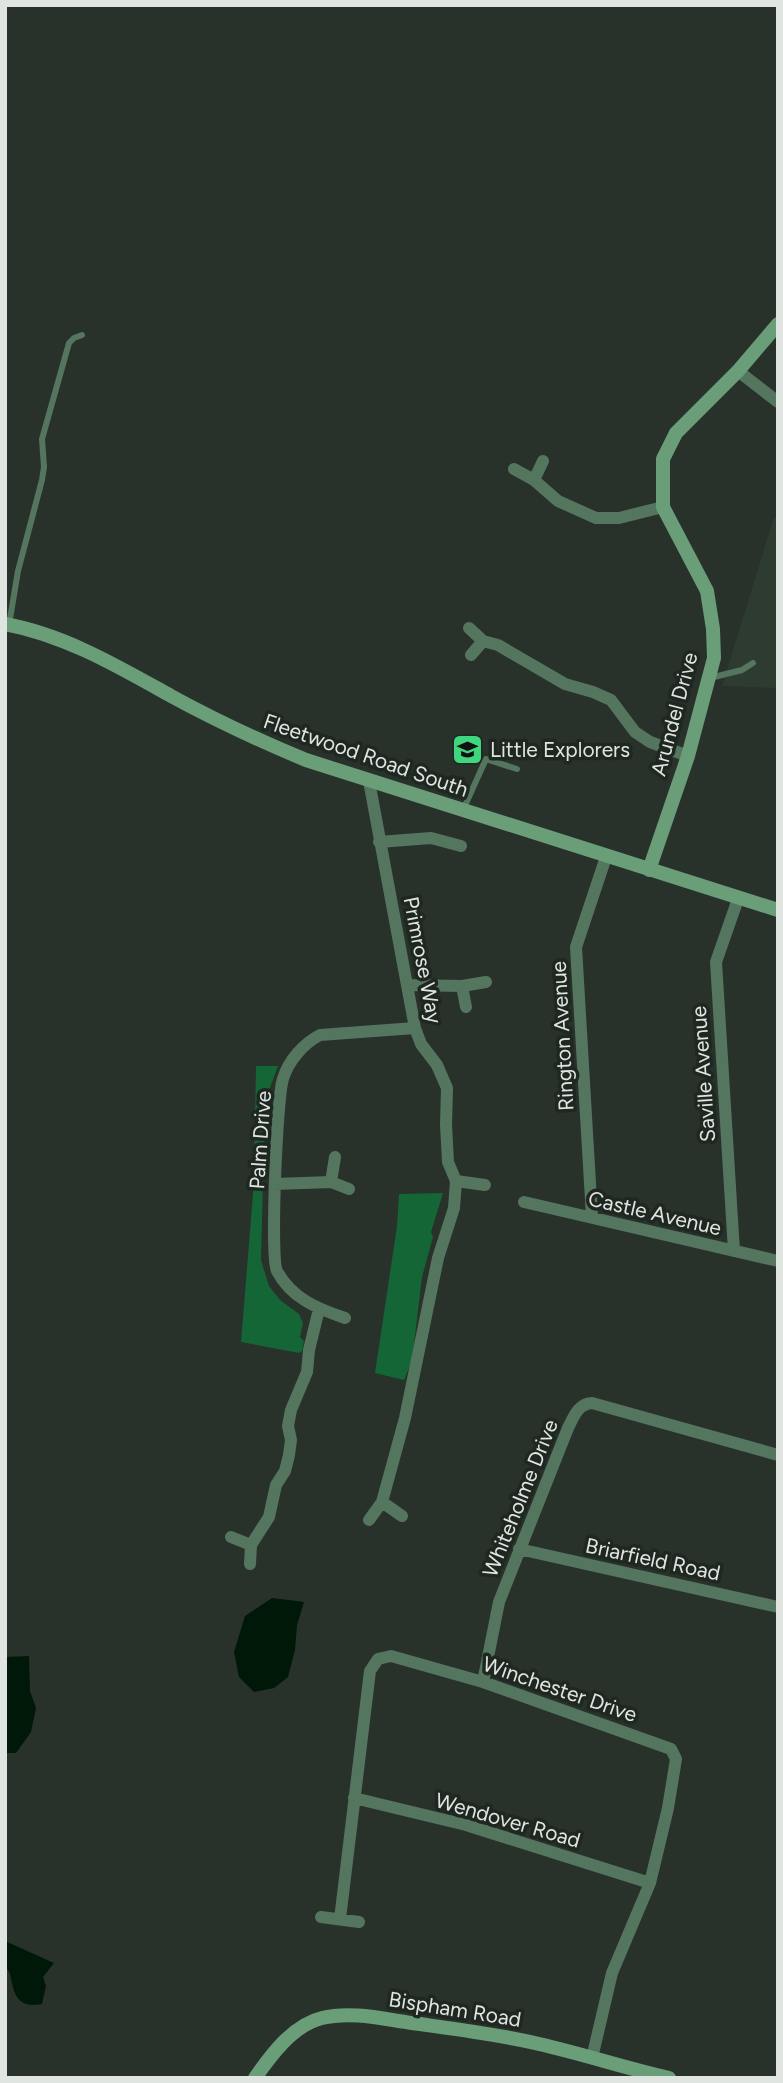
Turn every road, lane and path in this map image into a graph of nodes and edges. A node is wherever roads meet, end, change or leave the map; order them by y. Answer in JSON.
{"nodes":[{"id":1,"x":778,"y":324,"type":"edge"},
{"id":2,"x":82,"y":335,"type":"dead end"},
{"id":3,"x":738,"y":371,"type":"junction"},
{"id":4,"x":778,"y":402,"type":"edge"},
{"id":5,"x":543,"y":461,"type":"dead end"},
{"id":6,"x":514,"y":469,"type":"dead end"},
{"id":7,"x":534,"y":480,"type":"junction"},
{"id":8,"x":663,"y":508,"type":"junction"},
{"id":9,"x":7,"y":625,"type":"edge"},
{"id":10,"x":469,"y":628,"type":"dead end"},
{"id":11,"x":482,"y":640,"type":"junction"},
{"id":12,"x":471,"y":655,"type":"dead end"},
{"id":13,"x":753,"y":663,"type":"dead end"},
{"id":14,"x":710,"y":678,"type":"junction"},
{"id":15,"x":688,"y":756,"type":"junction"},
{"id":16,"x":517,"y":769,"type":"dead end"},
{"id":17,"x":369,"y":781,"type":"junction"},
{"id":18,"x":462,"y":811,"type":"junction"},
{"id":19,"x":379,"y":842,"type":"junction"},
{"id":20,"x":461,"y":846,"type":"dead end"},
{"id":21,"x":606,"y":857,"type":"junction"},
{"id":22,"x":649,"y":870,"type":"junction"},
{"id":23,"x":738,"y":899,"type":"junction"},
{"id":24,"x":778,"y":910,"type":"edge"},
{"id":25,"x":486,"y":982,"type":"dead end"},
{"id":26,"x":408,"y":985,"type":"junction"},
{"id":27,"x":462,"y":986,"type":"junction"},
{"id":28,"x":466,"y":1007,"type":"dead end"},
{"id":29,"x":415,"y":1028,"type":"junction"},
{"id":30,"x":335,"y":1157,"type":"dead end"},
{"id":31,"x":456,"y":1181,"type":"junction"},
{"id":32,"x":331,"y":1182,"type":"junction"},
{"id":33,"x":275,"y":1184,"type":"junction"},
{"id":34,"x":485,"y":1185,"type":"dead end"},
{"id":35,"x":349,"y":1189,"type":"dead end"},
{"id":36,"x":524,"y":1202,"type":"dead end"},
{"id":37,"x":592,"y":1217,"type":"junction"},
{"id":38,"x":734,"y":1251,"type":"junction"},
{"id":39,"x":778,"y":1261,"type":"edge"},
{"id":40,"x":319,"y":1309,"type":"junction"},
{"id":41,"x":345,"y":1318,"type":"dead end"},
{"id":42,"x":778,"y":1455,"type":"edge"},
{"id":43,"x":383,"y":1502,"type":"junction"},
{"id":44,"x":402,"y":1516,"type":"dead end"},
{"id":45,"x":369,"y":1520,"type":"dead end"},
{"id":46,"x":231,"y":1537,"type":"dead end"},
{"id":47,"x":251,"y":1545,"type":"junction"},
{"id":48,"x":519,"y":1549,"type":"junction"},
{"id":49,"x":250,"y":1564,"type":"dead end"},
{"id":50,"x":778,"y":1607,"type":"edge"},
{"id":51,"x":483,"y":1682,"type":"junction"},
{"id":52,"x":354,"y":1798,"type":"junction"},
{"id":53,"x":650,"y":1883,"type":"junction"},
{"id":54,"x":321,"y":1917,"type":"dead end"},
{"id":55,"x":340,"y":1919,"type":"junction"},
{"id":56,"x":359,"y":1922,"type":"dead end"},
{"id":57,"x":592,"y":2058,"type":"junction"},
{"id":58,"x":255,"y":2078,"type":"edge"},
{"id":59,"x":669,"y":2078,"type":"edge"}],
"edges":[{"from":1,"to":3,"type":"street","name":"Arundel Drive"},
{"from":2,"to":9,"type":"lane"},
{"from":3,"to":4,"type":"street"},
{"from":3,"to":8,"type":"street","name":"Arundel Drive"},
{"from":5,"to":7,"type":"street"},
{"from":6,"to":7,"type":"street"},
{"from":7,"to":8,"type":"street"},
{"from":8,"to":14,"type":"street","name":"Arundel Drive"},
{"from":9,"to":17,"type":"street","name":"Fleetwood Road South"},
{"from":10,"to":11,"type":"street"},
{"from":11,"to":12,"type":"street"},
{"from":11,"to":15,"type":"street"},
{"from":13,"to":14,"type":"lane"},
{"from":14,"to":15,"type":"street","name":"Arundel Drive"},
{"from":15,"to":22,"type":"street","name":"Arundel Drive"},
{"from":16,"to":18,"type":"lane"},
{"from":17,"to":18,"type":"street","name":"Fleetwood Road South"},
{"from":17,"to":19,"type":"street","name":"Primrose Way"},
{"from":18,"to":21,"type":"street","name":"Fleetwood Road South"},
{"from":19,"to":20,"type":"street"},
{"from":19,"to":26,"type":"street","name":"Primrose Way"},
{"from":21,"to":22,"type":"street","name":"Fleetwood Road South"},
{"from":21,"to":37,"type":"street","name":"Rington Avenue"},
{"from":22,"to":23,"type":"street","name":"Fleetwood Road South"},
{"from":23,"to":24,"type":"street","name":"Fleetwood Road South"},
{"from":23,"to":38,"type":"street","name":"Saville Avenue"},
{"from":25,"to":27,"type":"street"},
{"from":26,"to":27,"type":"street"},
{"from":26,"to":29,"type":"street","name":"Primrose Way"},
{"from":27,"to":28,"type":"street"},
{"from":29,"to":31,"type":"street","name":"Primrose Way"},
{"from":29,"to":33,"type":"street","name":"Palm Drive"},
{"from":30,"to":32,"type":"street"},
{"from":31,"to":34,"type":"street"},
{"from":31,"to":43,"type":"street","name":"Primrose Way"},
{"from":32,"to":33,"type":"street"},
{"from":32,"to":35,"type":"street"},
{"from":33,"to":40,"type":"street","name":"Palm Drive"},
{"from":36,"to":37,"type":"street","name":"Castle Avenue"},
{"from":37,"to":38,"type":"street","name":"Castle Avenue"},
{"from":38,"to":39,"type":"street","name":"Castle Avenue"},
{"from":40,"to":41,"type":"street","name":"Palm Drive"},
{"from":40,"to":47,"type":"street"},
{"from":42,"to":48,"type":"street","name":"Whiteholme Drive"},
{"from":43,"to":44,"type":"street"},
{"from":43,"to":45,"type":"street","name":"Primrose Way"},
{"from":46,"to":47,"type":"street"},
{"from":47,"to":49,"type":"street"},
{"from":48,"to":50,"type":"street","name":"Briarfield Road"},
{"from":48,"to":51,"type":"street","name":"Whiteholme Drive"},
{"from":51,"to":52,"type":"street","name":"Winchester Drive"},
{"from":51,"to":53,"type":"street","name":"Winchester Drive"},
{"from":52,"to":53,"type":"street","name":"Wendover Road"},
{"from":52,"to":55,"type":"street","name":"Winchester Drive"},
{"from":53,"to":57,"type":"street","name":"Winchester Drive"},
{"from":54,"to":55,"type":"street"},
{"from":55,"to":56,"type":"street"},
{"from":57,"to":58,"type":"street","name":"Bispham Road"},
{"from":57,"to":59,"type":"street","name":"Bispham Road"}]}
